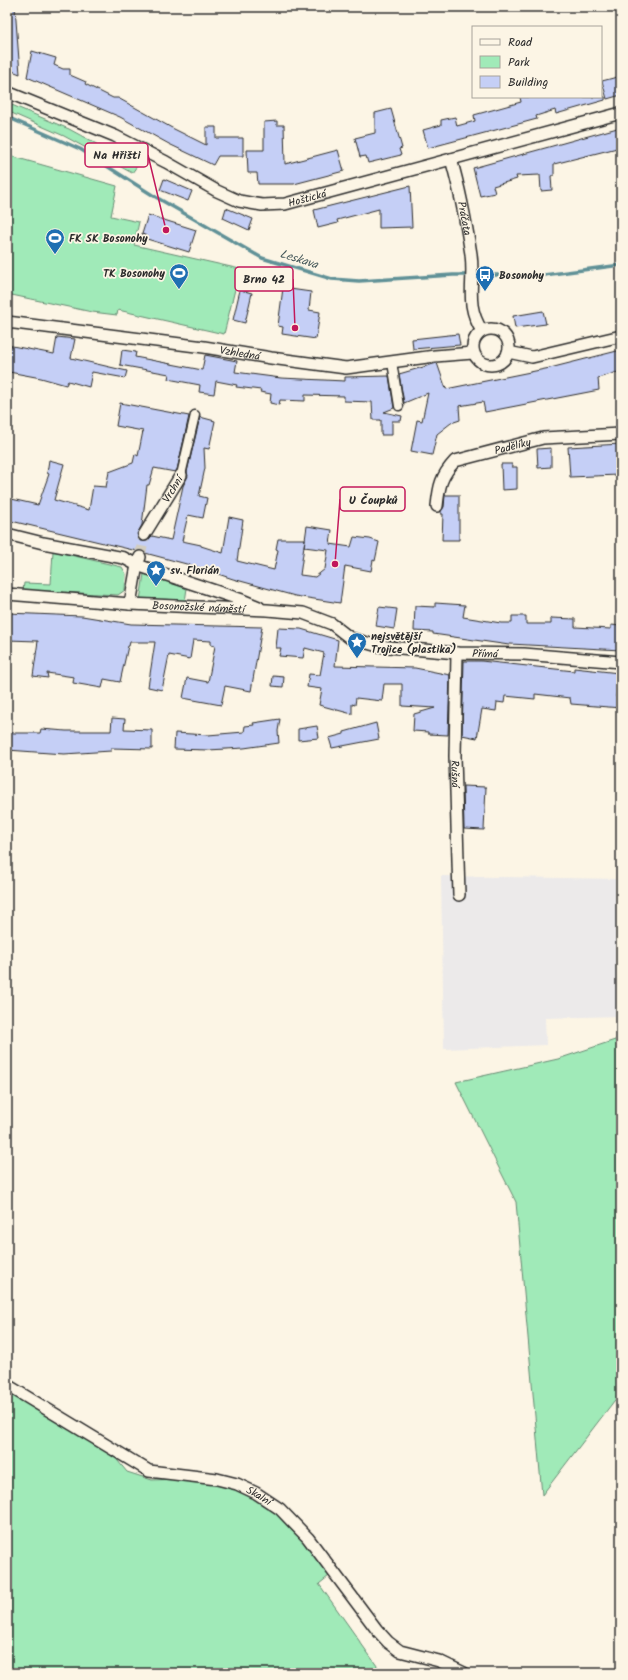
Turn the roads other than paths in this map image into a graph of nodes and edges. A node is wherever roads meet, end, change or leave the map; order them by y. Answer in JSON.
{"nodes":[{"id":1,"x":7,"y":92,"type":"edge"},
{"id":2,"x":621,"y":112,"type":"edge"},
{"id":3,"x":451,"y":159,"type":"junction"},
{"id":4,"x":7,"y":322,"type":"edge"},
{"id":5,"x":482,"y":331,"type":"junction"},
{"id":6,"x":621,"y":336,"type":"edge"},
{"id":7,"x":508,"y":352,"type":"junction"},
{"id":8,"x":474,"y":353,"type":"junction"},
{"id":9,"x":392,"y":362,"type":"junction"},
{"id":10,"x":399,"y":406,"type":"dead end"},
{"id":11,"x":195,"y":415,"type":"dead end"},
{"id":12,"x":621,"y":434,"type":"edge"},
{"id":13,"x":180,"y":475,"type":"joint"},
{"id":14,"x":437,"y":506,"type":"dead end"},
{"id":15,"x":7,"y":534,"type":"edge"},
{"id":16,"x":144,"y":536,"type":"tunnel mouth"},
{"id":17,"x":139,"y":561,"type":"junction"},
{"id":18,"x":7,"y":594,"type":"edge"},
{"id":19,"x":130,"y":604,"type":"junction"},
{"id":20,"x":266,"y":610,"type":"junction"},
{"id":21,"x":332,"y":624,"type":"joint"},
{"id":22,"x":457,"y":653,"type":"junction"},
{"id":23,"x":621,"y":662,"type":"edge"},
{"id":24,"x":459,"y":895,"type":"dead end"},
{"id":25,"x":7,"y":1385,"type":"edge"},
{"id":26,"x":464,"y":1673,"type":"edge"}],
"edges":[{"from":1,"to":3,"type":"street","name":"Hoštická"},
{"from":2,"to":3,"type":"street","name":"Hoštická"},
{"from":3,"to":5,"type":"street","name":"Práčata"},
{"from":4,"to":9,"type":"street","name":"Vzhledná"},
{"from":5,"to":7,"type":"street"},
{"from":5,"to":8,"type":"street"},
{"from":6,"to":7,"type":"street"},
{"from":7,"to":8,"type":"street"},
{"from":8,"to":9,"type":"street","name":"Vzhledná"},
{"from":9,"to":10,"type":"street"},
{"from":11,"to":13,"type":"street","name":"Vrchní"},
{"from":12,"to":14,"type":"street","name":"Padělíky"},
{"from":13,"to":16,"type":"street","name":"Vrchní"},
{"from":15,"to":17,"type":"street","name":"Bosonožské náměstí"},
{"from":17,"to":19,"type":"street"},
{"from":17,"to":20,"type":"street","name":"Bosonožské náměstí"},
{"from":18,"to":19,"type":"street","name":"Bosonožské náměstí"},
{"from":19,"to":20,"type":"street","name":"Bosonožské náměstí"},
{"from":20,"to":21,"type":"street","name":"Bosonožské náměstí"},
{"from":21,"to":22,"type":"street","name":"Přímá"},
{"from":22,"to":23,"type":"street","name":"Přímá"},
{"from":22,"to":24,"type":"street","name":"Rušná"},
{"from":25,"to":26,"type":"street","name":"Skalní"}]}
